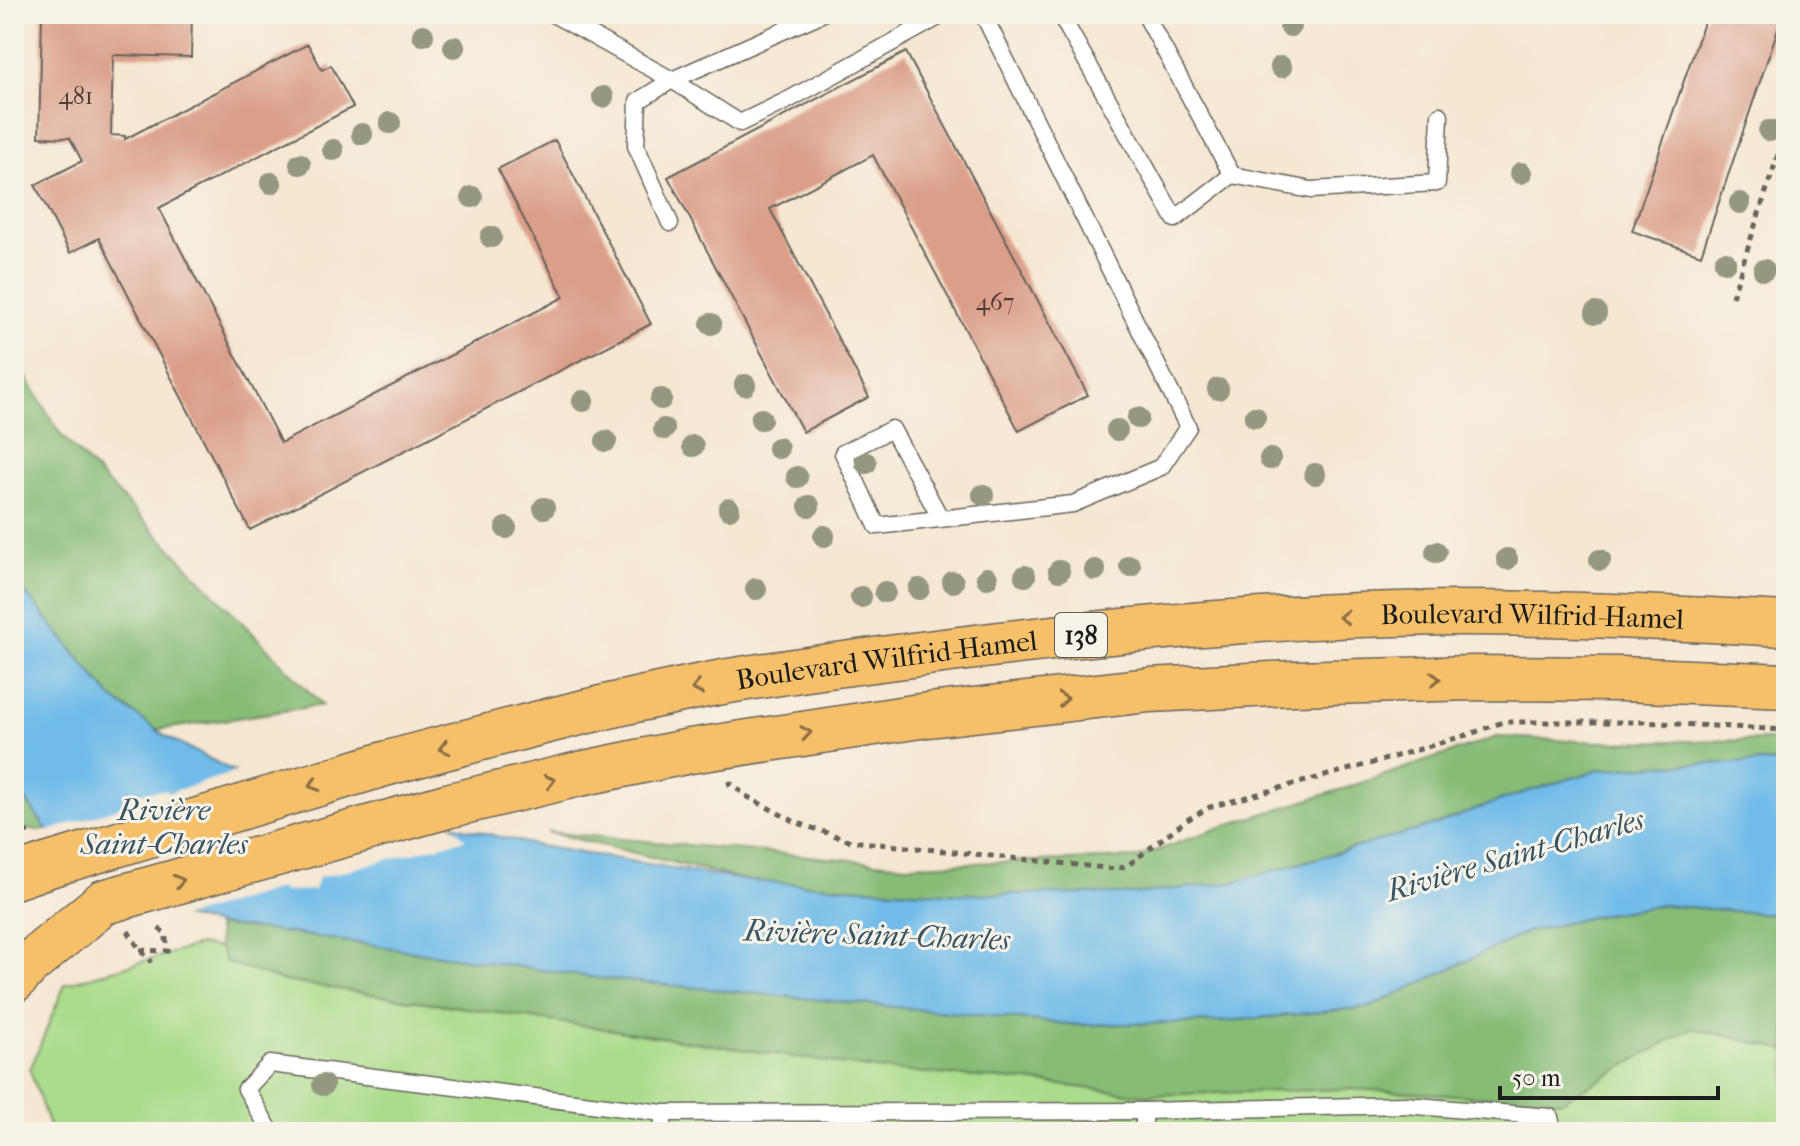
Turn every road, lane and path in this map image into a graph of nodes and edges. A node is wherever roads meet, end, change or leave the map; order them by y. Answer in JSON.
{"nodes":[{"id":1,"x":553,"y":14,"type":"edge"},
{"id":2,"x":821,"y":14,"type":"edge"},
{"id":3,"x":944,"y":14,"type":"edge"},
{"id":4,"x":983,"y":14,"type":"edge"},
{"id":5,"x":1060,"y":14,"type":"edge"},
{"id":6,"x":1145,"y":14,"type":"edge"},
{"id":7,"x":672,"y":80,"type":"junction"},
{"id":8,"x":1440,"y":115,"type":"dead end"},
{"id":9,"x":1786,"y":130,"type":"edge"},
{"id":10,"x":1232,"y":175,"type":"junction"},
{"id":11,"x":670,"y":223,"type":"dead end"},
{"id":12,"x":1732,"y":297,"type":"dead end"},
{"id":13,"x":941,"y":519,"type":"junction"},
{"id":14,"x":1786,"y":624,"type":"edge"},
{"id":15,"x":1786,"y":686,"type":"edge"},
{"id":16,"x":1786,"y":730,"type":"edge"},
{"id":17,"x":731,"y":783,"type":"dead end"},
{"id":18,"x":30,"y":872,"type":"edge"},
{"id":19,"x":116,"y":917,"type":"junction"},
{"id":20,"x":165,"y":933,"type":"dead end"},
{"id":21,"x":14,"y":938,"type":"edge"},
{"id":22,"x":140,"y":950,"type":"junction"},
{"id":23,"x":152,"y":962,"type":"dead end"},
{"id":24,"x":14,"y":980,"type":"edge"},
{"id":25,"x":1144,"y":1111,"type":"junction"},
{"id":26,"x":663,"y":1113,"type":"junction"},
{"id":27,"x":271,"y":1132,"type":"edge"},
{"id":28,"x":663,"y":1132,"type":"edge"},
{"id":29,"x":1144,"y":1132,"type":"edge"},
{"id":30,"x":1553,"y":1132,"type":"edge"}],
"edges":[{"from":1,"to":7,"type":"lane"},
{"from":2,"to":7,"type":"lane"},
{"from":3,"to":7,"type":"lane"},
{"from":4,"to":13,"type":"lane"},
{"from":5,"to":10,"type":"lane"},
{"from":6,"to":10,"type":"lane"},
{"from":7,"to":11,"type":"lane"},
{"from":8,"to":10,"type":"lane"},
{"from":9,"to":12,"type":"path"},
{"from":13,"to":13,"type":"lane"},
{"from":14,"to":18,"type":"main road","name":"Boulevard Wilfrid-Hamel","number":"138","one_way":true,"bridge":true},
{"from":19,"to":15,"type":"main road","number":"138","one_way":true,"bridge":true},
{"from":16,"to":17,"type":"path"},
{"from":19,"to":21,"type":"main road","number":"138"},
{"from":19,"to":22,"type":"path"},
{"from":19,"to":24,"type":"main road"},
{"from":20,"to":22,"type":"path"},
{"from":22,"to":23,"type":"path"},
{"from":25,"to":26,"type":"lane"},
{"from":25,"to":29,"type":"lane"},
{"from":25,"to":30,"type":"lane"},
{"from":26,"to":27,"type":"lane"},
{"from":26,"to":28,"type":"lane"}]}
